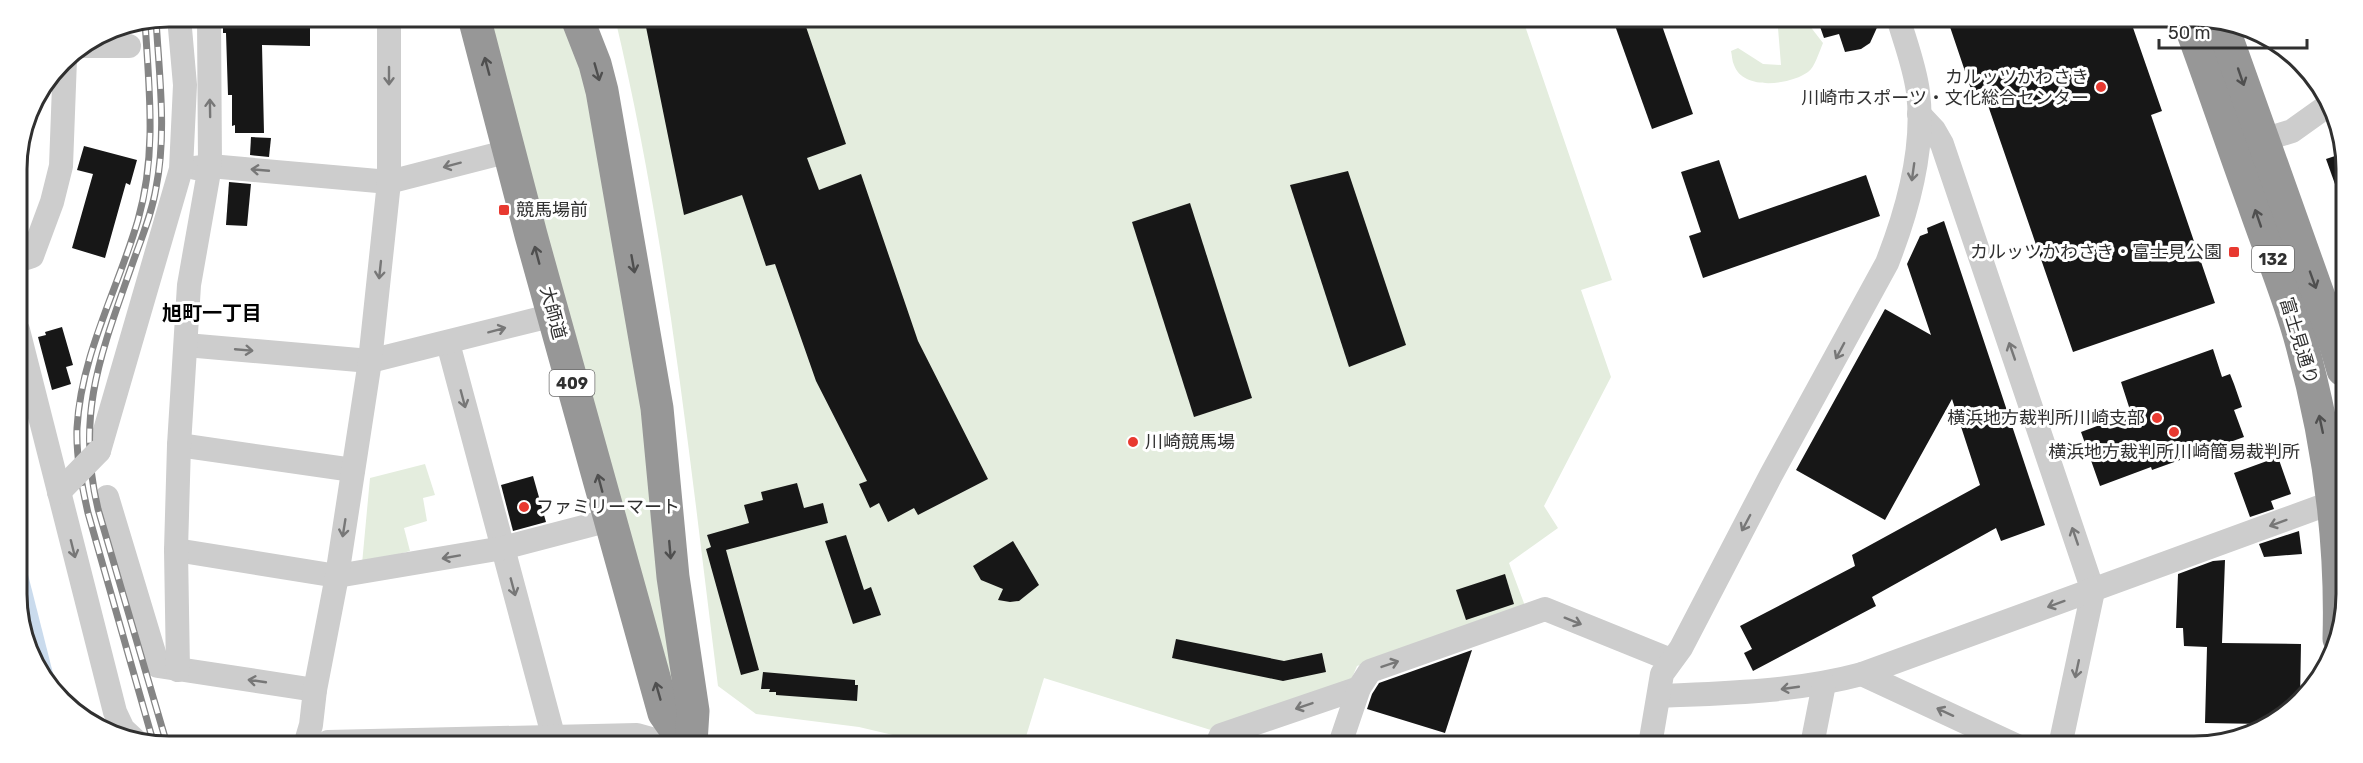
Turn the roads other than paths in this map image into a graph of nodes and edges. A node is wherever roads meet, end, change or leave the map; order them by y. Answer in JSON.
{"nodes":[{"id":1,"x":180,"y":27,"type":"edge"},
{"id":2,"x":209,"y":27,"type":"edge"},
{"id":3,"x":389,"y":27,"type":"edge"},
{"id":4,"x":477,"y":27,"type":"edge"},
{"id":5,"x":581,"y":27,"type":"edge"},
{"id":6,"x":1901,"y":27,"type":"edge"},
{"id":7,"x":2191,"y":27,"type":"edge"},
{"id":8,"x":2225,"y":31,"type":"edge"},
{"id":9,"x":98,"y":46,"type":"edge"},
{"id":10,"x":129,"y":46,"type":"dead end"},
{"id":11,"x":64,"y":74,"type":"edge"},
{"id":12,"x":2322,"y":109,"type":"edge"},
{"id":13,"x":1919,"y":114,"type":"junction"},
{"id":14,"x":2277,"y":136,"type":"junction"},
{"id":15,"x":509,"y":150,"type":"junction"},
{"id":16,"x":210,"y":166,"type":"junction"},
{"id":17,"x":181,"y":169,"type":"junction"},
{"id":18,"x":389,"y":182,"type":"junction"},
{"id":19,"x":27,"y":258,"type":"edge"},
{"id":20,"x":554,"y":315,"type":"junction"},
{"id":21,"x":448,"y":343,"type":"junction"},
{"id":22,"x":186,"y":345,"type":"junction"},
{"id":23,"x":2336,"y":346,"type":"edge"},
{"id":24,"x":370,"y":361,"type":"junction"},
{"id":25,"x":27,"y":366,"type":"edge"},
{"id":26,"x":179,"y":445,"type":"junction"},
{"id":27,"x":353,"y":470,"type":"junction"},
{"id":28,"x":59,"y":492,"type":"junction"},
{"id":29,"x":107,"y":496,"type":"dead end"},
{"id":30,"x":2333,"y":502,"type":"junction"},
{"id":31,"x":610,"y":520,"type":"junction"},
{"id":32,"x":2336,"y":534,"type":"edge"},
{"id":33,"x":503,"y":548,"type":"junction"},
{"id":34,"x":176,"y":550,"type":"junction"},
{"id":35,"x":337,"y":576,"type":"junction"},
{"id":36,"x":2093,"y":591,"type":"junction"},
{"id":37,"x":1671,"y":660,"type":"junction"},
{"id":38,"x":178,"y":670,"type":"junction"},
{"id":39,"x":1862,"y":674,"type":"junction"},
{"id":40,"x":1824,"y":684,"type":"junction"},
{"id":41,"x":1359,"y":688,"type":"junction"},
{"id":42,"x":315,"y":690,"type":"junction"},
{"id":43,"x":1659,"y":696,"type":"junction"},
{"id":44,"x":126,"y":729,"type":"edge"},
{"id":45,"x":553,"y":735,"type":"junction"},
{"id":46,"x":308,"y":736,"type":"edge"},
{"id":47,"x":521,"y":736,"type":"edge"},
{"id":48,"x":641,"y":736,"type":"edge"},
{"id":49,"x":680,"y":736,"type":"edge"},
{"id":50,"x":691,"y":736,"type":"edge"},
{"id":51,"x":1221,"y":736,"type":"edge"},
{"id":52,"x":1343,"y":736,"type":"edge"},
{"id":53,"x":1652,"y":736,"type":"edge"},
{"id":54,"x":1814,"y":736,"type":"edge"},
{"id":55,"x":1995,"y":736,"type":"edge"},
{"id":56,"x":2062,"y":736,"type":"edge"}],
"edges":[{"from":1,"to":17,"type":"street"},
{"from":16,"to":2,"type":"street","one_way":true},
{"from":3,"to":18,"type":"street","one_way":true},
{"from":15,"to":4,"type":"highway","name":"大師道","number":"409","one_way":true},
{"from":5,"to":50,"type":"highway","one_way":true},
{"from":6,"to":13,"type":"street"},
{"from":30,"to":7,"type":"highway","name":"富士見通り","number":"132","one_way":true},
{"from":8,"to":14,"type":"highway","name":"富士見通り","number":"132","one_way":true},
{"from":9,"to":10,"type":"street"},
{"from":11,"to":19,"type":"street"},
{"from":12,"to":14,"type":"street"},
{"from":36,"to":13,"type":"street","one_way":true},
{"from":13,"to":37,"type":"street","one_way":true},
{"from":14,"to":23,"type":"highway","name":"富士見通り","number":"132","one_way":true},
{"from":15,"to":18,"type":"street","one_way":true},
{"from":20,"to":15,"type":"highway","name":"大師道","number":"409","one_way":true},
{"from":16,"to":17,"type":"street"},
{"from":18,"to":16,"type":"street","one_way":true},
{"from":16,"to":22,"type":"street"},
{"from":17,"to":28,"type":"street","bridge":true},
{"from":18,"to":24,"type":"street","one_way":true},
{"from":21,"to":20,"type":"street","one_way":true},
{"from":31,"to":20,"type":"highway","name":"大師道","number":"409","one_way":true},
{"from":21,"to":24,"type":"street"},
{"from":21,"to":33,"type":"street","one_way":true},
{"from":22,"to":24,"type":"street","one_way":true},
{"from":22,"to":26,"type":"street"},
{"from":24,"to":27,"type":"street"},
{"from":25,"to":28,"type":"street"},
{"from":26,"to":27,"type":"street"},
{"from":26,"to":34,"type":"street"},
{"from":27,"to":35,"type":"street","one_way":true},
{"from":28,"to":44,"type":"street","one_way":true},
{"from":29,"to":38,"type":"street"},
{"from":30,"to":32,"type":"highway","name":"富士見通り","number":"132"},
{"from":30,"to":36,"type":"street","one_way":true},
{"from":31,"to":33,"type":"street"},
{"from":49,"to":31,"type":"highway","name":"大師道","number":"409","one_way":true},
{"from":33,"to":35,"type":"street","one_way":true},
{"from":33,"to":45,"type":"street","one_way":true},
{"from":34,"to":35,"type":"street"},
{"from":34,"to":38,"type":"street"},
{"from":35,"to":42,"type":"street"},
{"from":36,"to":39,"type":"street","one_way":true},
{"from":36,"to":56,"type":"street","one_way":true},
{"from":41,"to":37,"type":"street","one_way":true},
{"from":37,"to":43,"type":"street"},
{"from":42,"to":38,"type":"street","one_way":true},
{"from":39,"to":40,"type":"street"},
{"from":55,"to":39,"type":"street","one_way":true},
{"from":40,"to":43,"type":"street","one_way":true},
{"from":40,"to":54,"type":"street"},
{"from":41,"to":51,"type":"street","one_way":true},
{"from":41,"to":52,"type":"street"},
{"from":42,"to":46,"type":"street"},
{"from":43,"to":53,"type":"street"},
{"from":45,"to":47,"type":"street"},
{"from":45,"to":48,"type":"street"}]}
